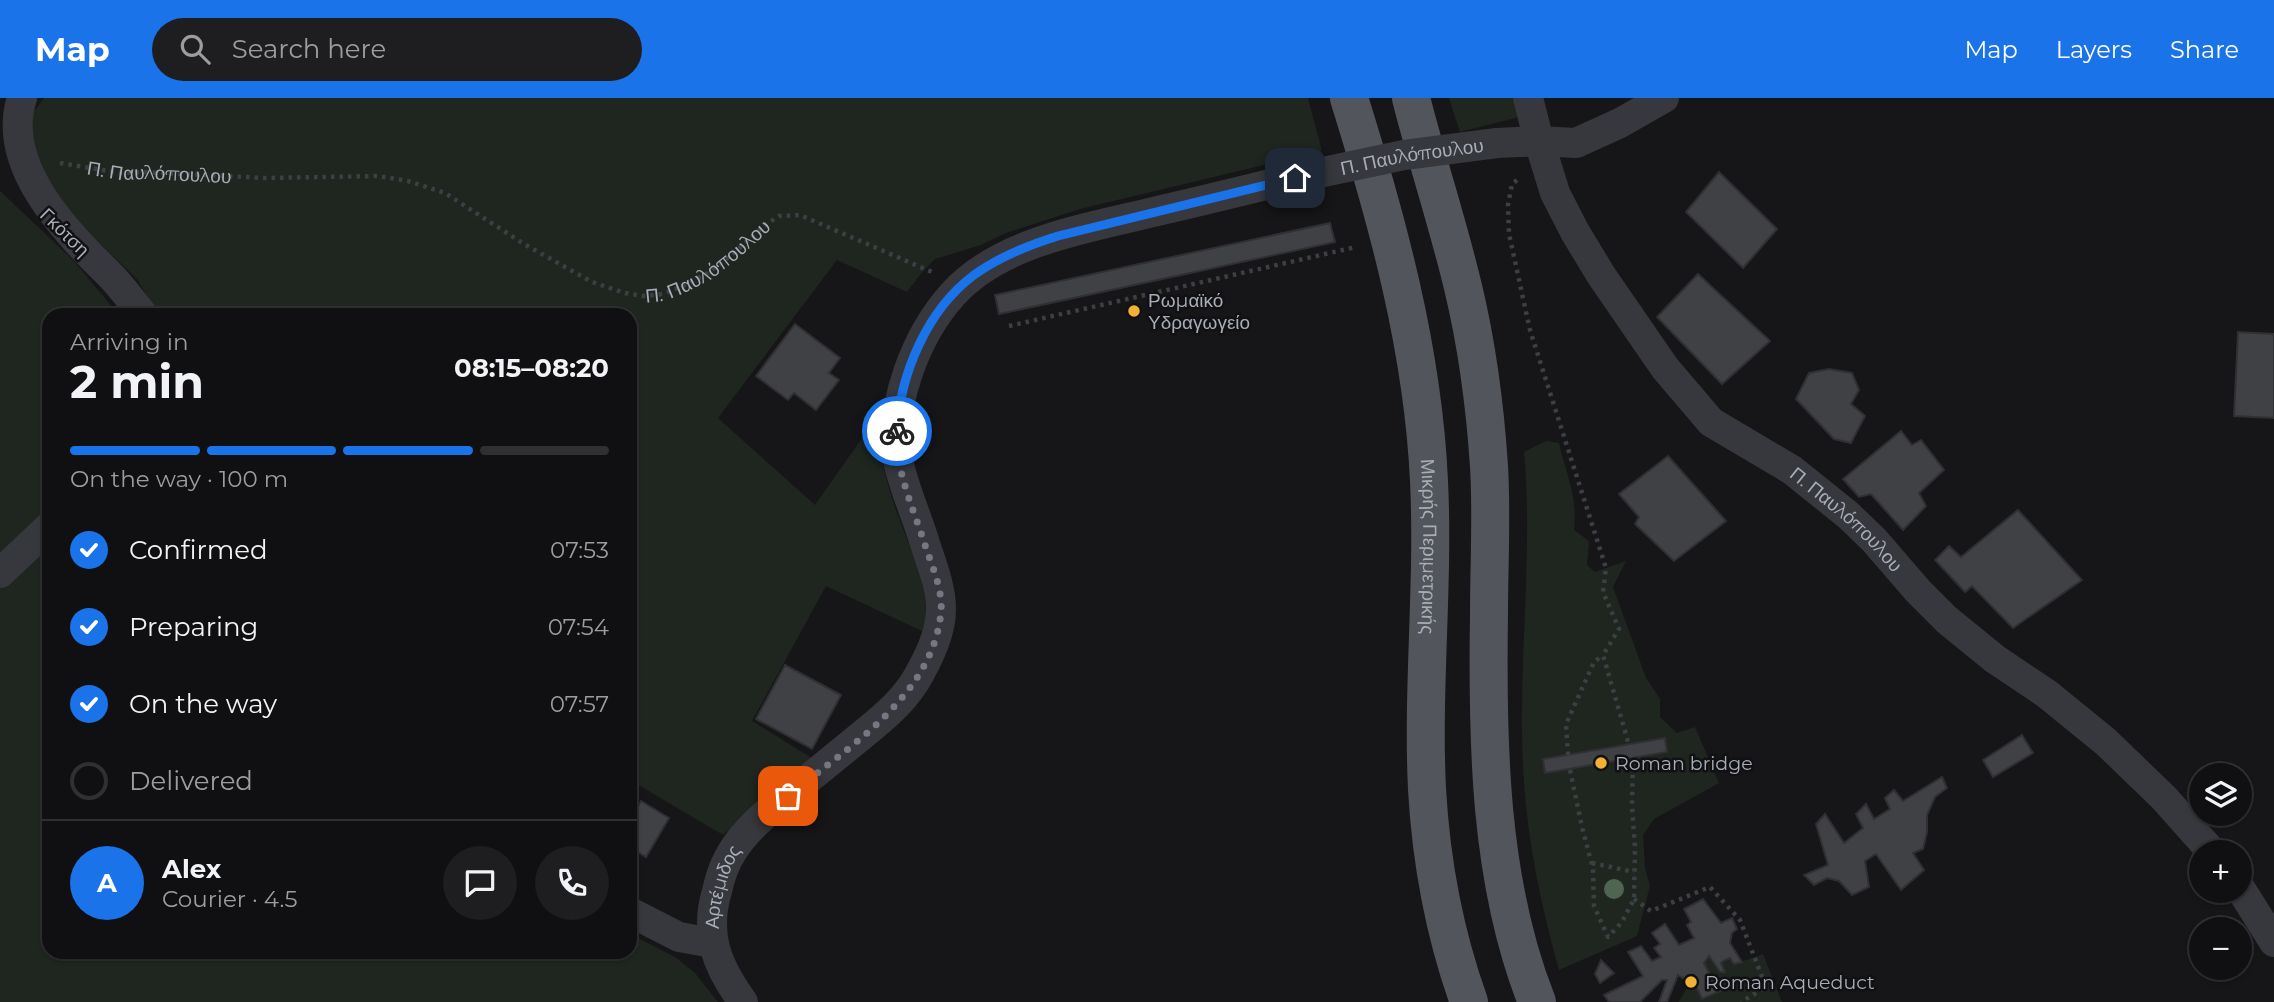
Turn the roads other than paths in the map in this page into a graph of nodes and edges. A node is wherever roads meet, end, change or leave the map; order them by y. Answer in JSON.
{"nodes":[{"id":1,"x":22,"y":98,"type":"edge"},
{"id":2,"x":1349,"y":98,"type":"edge"},
{"id":3,"x":1411,"y":98,"type":"edge"},
{"id":4,"x":1528,"y":98,"type":"edge"},
{"id":5,"x":1664,"y":98,"type":"edge"},
{"id":6,"x":1539,"y":141,"type":"junction"},
{"id":7,"x":962,"y":285,"type":"joint"},
{"id":8,"x":137,"y":308,"type":"edge"},
{"id":9,"x":42,"y":534,"type":"edge"},
{"id":10,"x":0,"y":573,"type":"edge"},
{"id":11,"x":2201,"y":840,"type":"edge"},
{"id":12,"x":2249,"y":903,"type":"edge"},
{"id":13,"x":637,"y":916,"type":"edge"},
{"id":14,"x":2274,"y":942,"type":"edge"},
{"id":15,"x":713,"y":943,"type":"junction"},
{"id":16,"x":743,"y":1002,"type":"edge"},
{"id":17,"x":1469,"y":1002,"type":"edge"},
{"id":18,"x":1537,"y":1002,"type":"edge"}],
"edges":[{"from":1,"to":8,"type":"street","name":"Γκότση"},
{"from":2,"to":17,"type":"main road","name":"Μικρής Περιμετρικής"},
{"from":3,"to":18,"type":"main road"},
{"from":4,"to":6,"type":"street"},
{"from":5,"to":6,"type":"street"},
{"from":6,"to":7,"type":"street","name":"Π. Παυλόπουλου","bridge":true},
{"from":6,"to":11,"type":"street","name":"Π. Παυλόπουλου"},
{"from":7,"to":15,"type":"street","name":"Αρτέμιδος"},
{"from":9,"to":10,"type":"street"},
{"from":12,"to":14,"type":"street"},
{"from":13,"to":15,"type":"street"},
{"from":15,"to":16,"type":"street","name":"Αρτέμιδος"}]}
